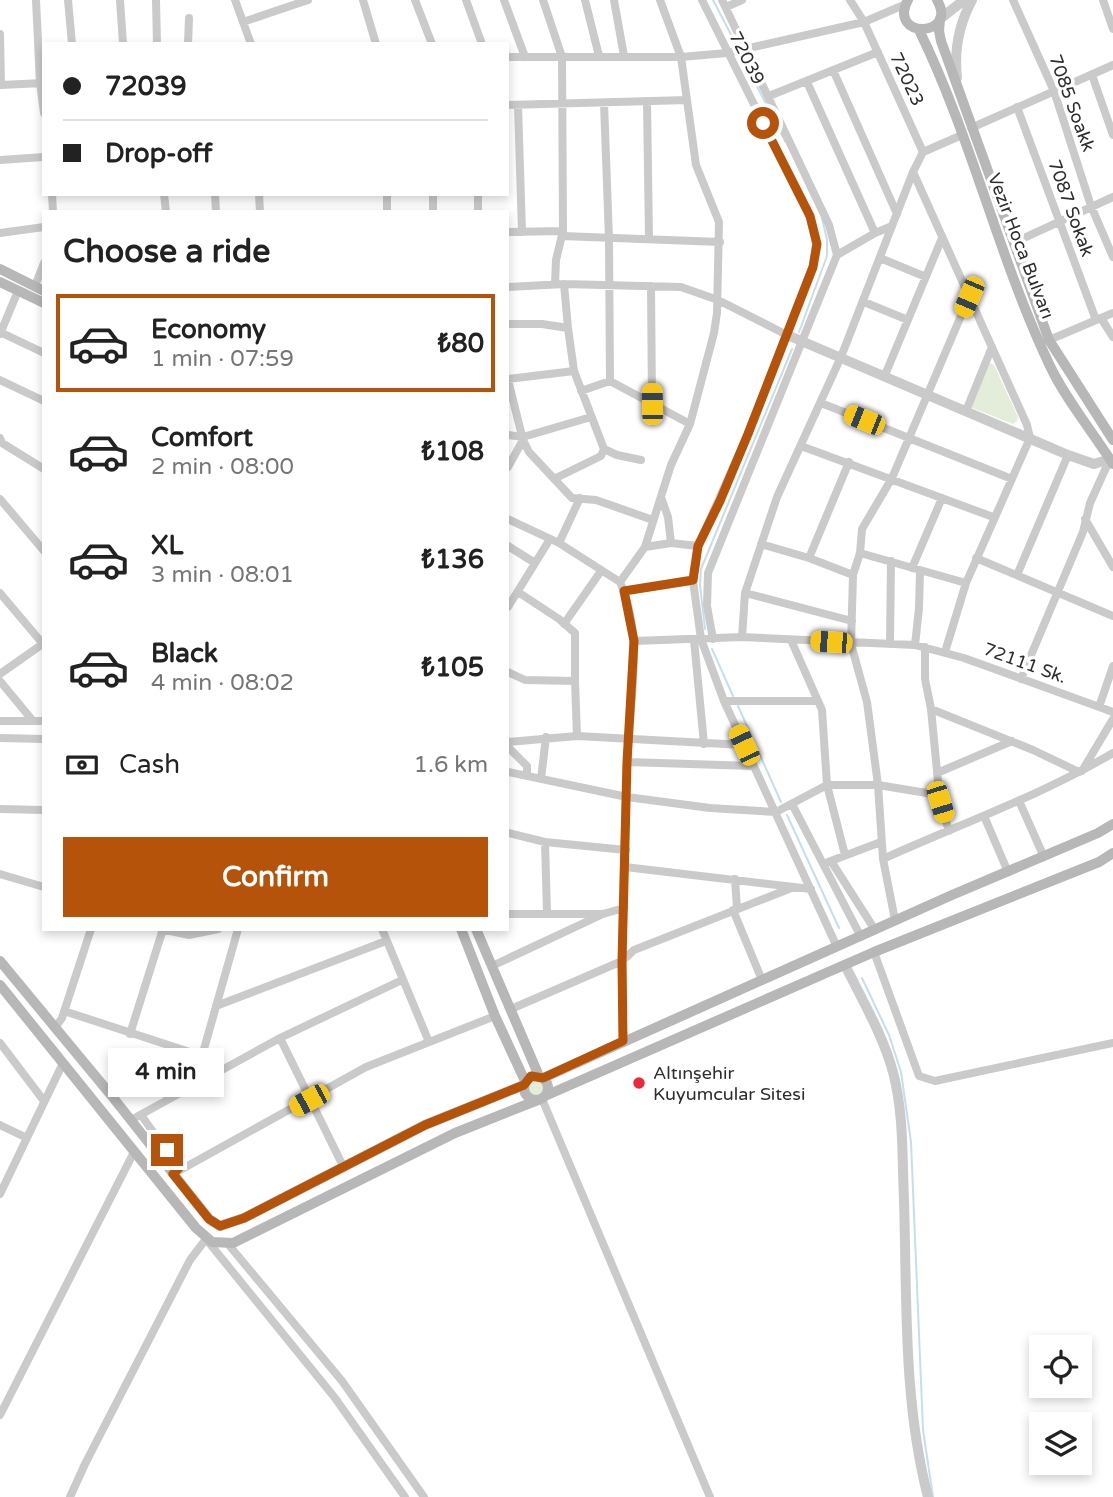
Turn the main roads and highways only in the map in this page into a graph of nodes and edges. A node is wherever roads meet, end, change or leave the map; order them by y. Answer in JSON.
{"nodes":[{"id":1,"x":937,"y":0,"type":"edge"},
{"id":2,"x":906,"y":1,"type":"edge"},
{"id":3,"x":940,"y":19,"type":"junction"},
{"id":4,"x":919,"y":30,"type":"junction"},
{"id":5,"x":967,"y":132,"type":"junction"},
{"id":6,"x":0,"y":269,"type":"edge"},
{"id":7,"x":0,"y":282,"type":"edge"},
{"id":8,"x":39,"y":288,"type":"edge"},
{"id":9,"x":42,"y":302,"type":"edge"},
{"id":10,"x":1113,"y":440,"type":"edge"},
{"id":11,"x":1111,"y":462,"type":"edge"},
{"id":12,"x":1113,"y":824,"type":"edge"},
{"id":13,"x":1113,"y":853,"type":"edge"},
{"id":14,"x":462,"y":931,"type":"edge"},
{"id":15,"x":477,"y":931,"type":"edge"},
{"id":16,"x":0,"y":961,"type":"edge"},
{"id":17,"x":0,"y":985,"type":"edge"},
{"id":18,"x":534,"y":1064,"type":"junction"},
{"id":19,"x":557,"y":1071,"type":"junction"},
{"id":20,"x":541,"y":1077,"type":"junction"},
{"id":21,"x":521,"y":1085,"type":"junction"},
{"id":22,"x":542,"y":1098,"type":"junction"}],
"edges":[{"from":1,"to":3,"type":"main road","name":"Vezir Hoca Bulvarı"},
{"from":2,"to":4,"type":"main road","name":"Vezir Hoca Bulvarı"},
{"from":3,"to":4,"type":"main road"},
{"from":3,"to":5,"type":"main road","name":"Vezir Hoca Bulvarı"},
{"from":4,"to":5,"type":"main road","name":"Vezir Hoca Bulvarı"},
{"from":5,"to":10,"type":"main road","name":"Vezir Hoca Bulvarı"},
{"from":5,"to":11,"type":"main road","name":"Vezir Hoca Bulvarı"},
{"from":6,"to":8,"type":"main road"},
{"from":7,"to":9,"type":"main road"},
{"from":12,"to":19,"type":"main road"},
{"from":13,"to":22,"type":"main road"},
{"from":14,"to":21,"type":"main road"},
{"from":15,"to":18,"type":"main road"},
{"from":16,"to":21,"type":"main road"},
{"from":17,"to":22,"type":"main road"},
{"from":18,"to":19,"type":"main road"},
{"from":18,"to":20,"type":"main road"},
{"from":19,"to":20,"type":"main road"},
{"from":20,"to":21,"type":"main road"},
{"from":20,"to":22,"type":"main road"},
{"from":21,"to":22,"type":"main road"}]}
